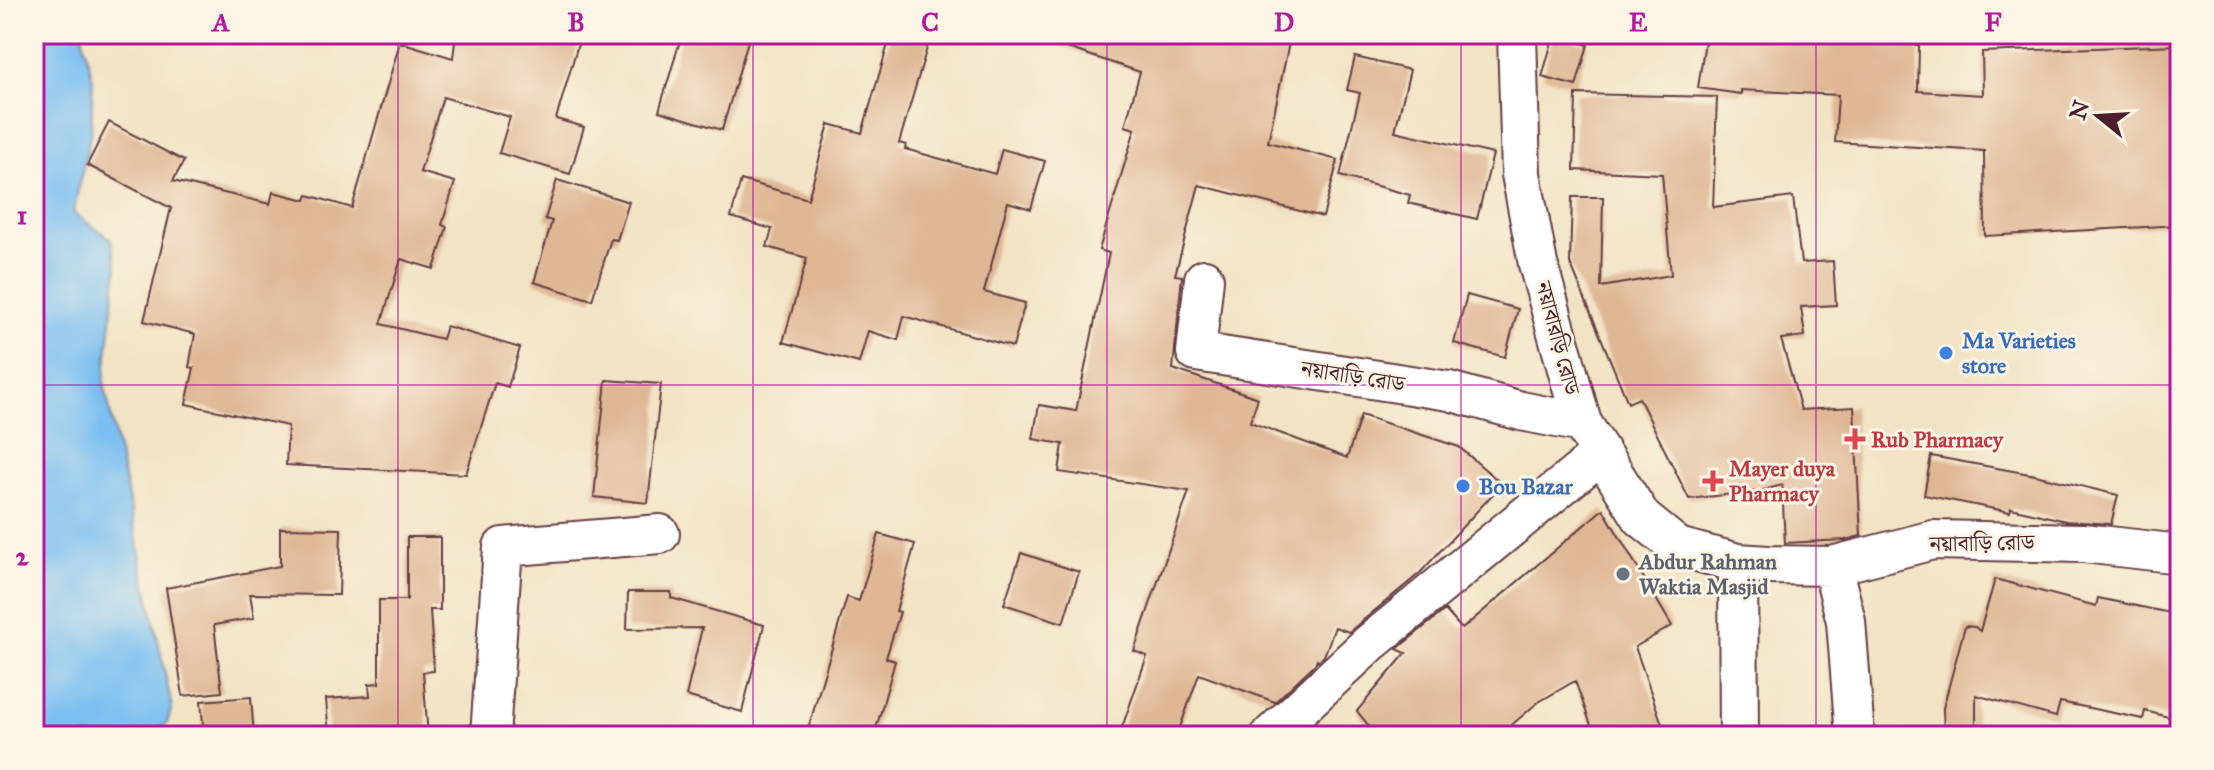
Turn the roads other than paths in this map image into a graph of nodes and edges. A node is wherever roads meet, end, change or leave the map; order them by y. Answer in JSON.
{"nodes":[{"id":1,"x":1517,"y":34,"type":"edge"},
{"id":2,"x":1204,"y":279,"type":"dead end"},
{"id":3,"x":1592,"y":439,"type":"junction"},
{"id":4,"x":660,"y":534,"type":"dead end"},
{"id":5,"x":2180,"y":554,"type":"edge"},
{"id":6,"x":1738,"y":563,"type":"junction"},
{"id":7,"x":1832,"y":566,"type":"junction"},
{"id":8,"x":490,"y":736,"type":"edge"},
{"id":9,"x":1270,"y":736,"type":"edge"},
{"id":10,"x":1739,"y":736,"type":"edge"},
{"id":11,"x":1855,"y":736,"type":"edge"}],
"edges":[{"from":1,"to":3,"type":"street","name":"নয়াবারড়ি রোড"},
{"from":2,"to":3,"type":"street","name":"নয়াবাড়ি রোড"},
{"from":3,"to":6,"type":"street","name":"নয়াবারড়ি রোড"},
{"from":3,"to":9,"type":"street"},
{"from":4,"to":8,"type":"street"},
{"from":5,"to":7,"type":"street","name":"নয়াবাড়ি রোড"},
{"from":6,"to":7,"type":"street","name":"নয়াবাড়ি রোড"},
{"from":6,"to":10,"type":"street"},
{"from":7,"to":11,"type":"street"}]}
